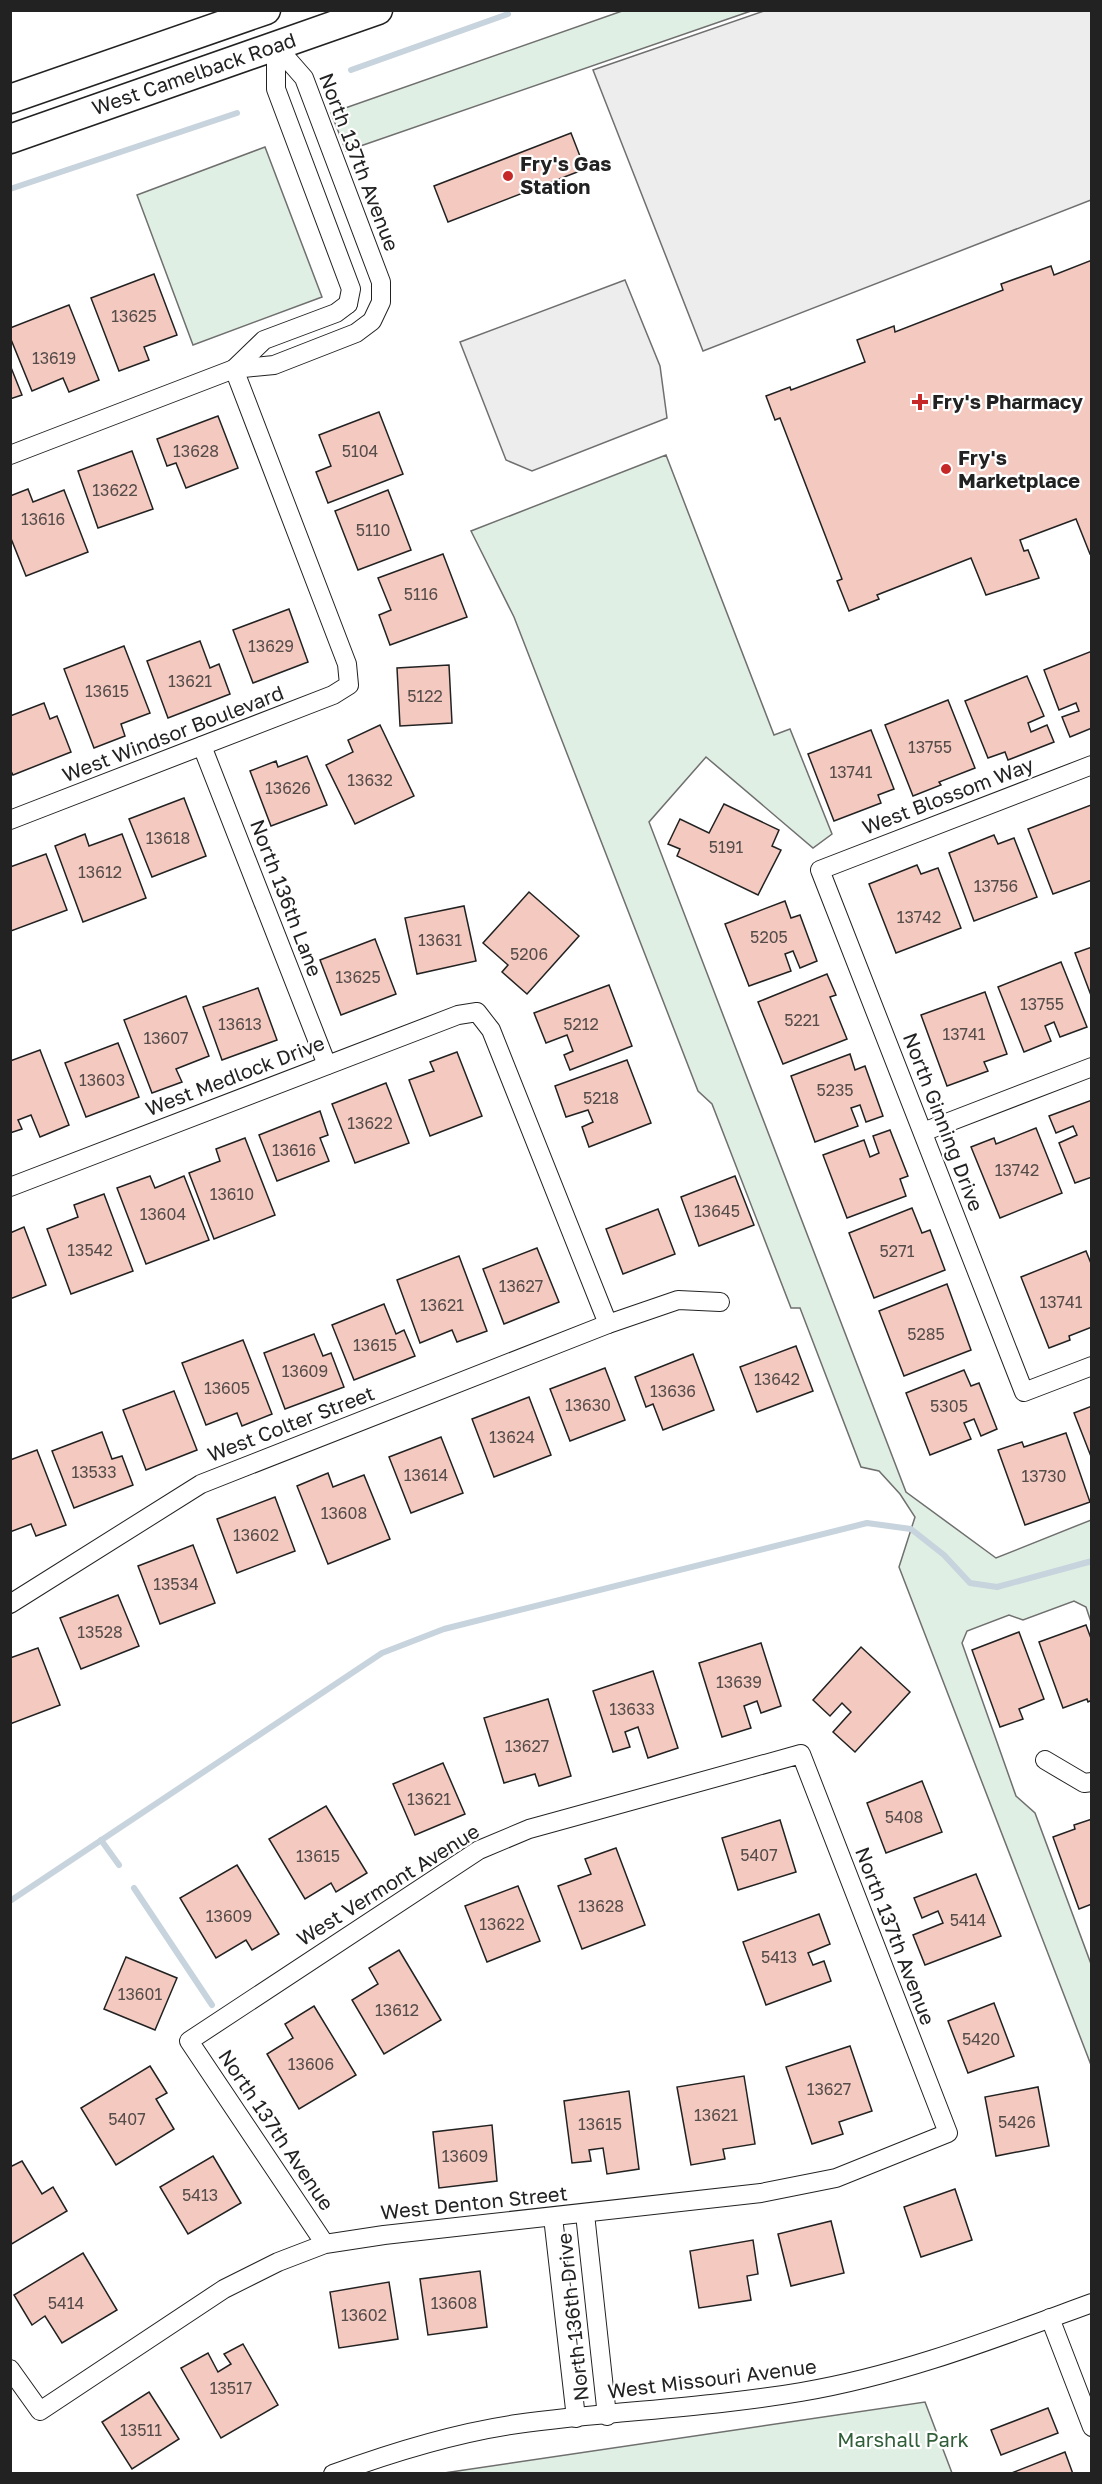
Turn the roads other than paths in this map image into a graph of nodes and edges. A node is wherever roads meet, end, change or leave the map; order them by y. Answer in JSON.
{"nodes":[{"id":1,"x":378,"y":10,"type":"edge"},
{"id":2,"x":265,"y":11,"type":"edge"},
{"id":3,"x":276,"y":46,"type":"junction"},
{"id":4,"x":10,"y":99,"type":"edge"},
{"id":5,"x":10,"y":139,"type":"edge"},
{"id":6,"x":348,"y":304,"type":"junction"},
{"id":7,"x":372,"y":321,"type":"junction"},
{"id":8,"x":285,"y":332,"type":"junction"},
{"id":9,"x":296,"y":356,"type":"junction"},
{"id":10,"x":234,"y":369,"type":"junction"},
{"id":11,"x":10,"y":455,"type":"edge"},
{"id":12,"x":202,"y":746,"type":"junction"},
{"id":13,"x":1092,"y":765,"type":"edge"},
{"id":14,"x":10,"y":820,"type":"edge"},
{"id":15,"x":820,"y":870,"type":"joint"},
{"id":16,"x":327,"y":1065,"type":"junction"},
{"id":17,"x":1092,"y":1067,"type":"edge"},
{"id":18,"x":923,"y":1132,"type":"junction"},
{"id":19,"x":10,"y":1187,"type":"edge"},
{"id":20,"x":720,"y":1302,"type":"dead end"},
{"id":21,"x":608,"y":1324,"type":"junction"},
{"id":22,"x":1092,"y":1366,"type":"edge"},
{"id":23,"x":10,"y":1604,"type":"edge"},
{"id":24,"x":801,"y":1755,"type":"joint"},
{"id":25,"x":1045,"y":1760,"type":"dead end"},
{"id":26,"x":1092,"y":1782,"type":"edge"},
{"id":27,"x":189,"y":2041,"type":"joint"},
{"id":28,"x":948,"y":2133,"type":"joint"},
{"id":29,"x":585,"y":2214,"type":"junction"},
{"id":30,"x":553,"y":2217,"type":"junction"},
{"id":31,"x":325,"y":2244,"type":"junction"},
{"id":32,"x":1092,"y":2303,"type":"edge"},
{"id":33,"x":596,"y":2311,"type":"junction"},
{"id":34,"x":564,"y":2314,"type":"junction"},
{"id":35,"x":1050,"y":2318,"type":"junction"},
{"id":36,"x":10,"y":2369,"type":"edge"},
{"id":37,"x":607,"y":2415,"type":"junction"},
{"id":38,"x":576,"y":2418,"type":"junction"},
{"id":39,"x":1092,"y":2427,"type":"edge"},
{"id":40,"x":333,"y":2474,"type":"edge"}],
"edges":[{"from":1,"to":3,"type":"main road","name":"West Camelback Road"},
{"from":2,"to":3,"type":"main road"},
{"from":2,"to":4,"type":"main road","name":"West Camelback Road"},
{"from":3,"to":5,"type":"main road","name":"West Camelback Road"},
{"from":3,"to":6,"type":"street"},
{"from":3,"to":7,"type":"street","name":"North 137th Avenue"},
{"from":6,"to":7,"type":"street"},
{"from":6,"to":8,"type":"street"},
{"from":7,"to":9,"type":"street"},
{"from":8,"to":9,"type":"street"},
{"from":8,"to":10,"type":"street"},
{"from":9,"to":10,"type":"street"},
{"from":10,"to":11,"type":"street"},
{"from":10,"to":12,"type":"street","name":"West Windsor Boulevard"},
{"from":12,"to":14,"type":"street","name":"West Windsor Boulevard"},
{"from":12,"to":16,"type":"street","name":"North 136th Lane"},
{"from":13,"to":15,"type":"street","name":"West Blossom Way"},
{"from":15,"to":18,"type":"street","name":"North Ginning Drive"},
{"from":16,"to":19,"type":"street","name":"West Medlock Drive"},
{"from":16,"to":21,"type":"street","name":"West Medlock Drive"},
{"from":17,"to":18,"type":"street"},
{"from":18,"to":22,"type":"street","name":"North Ginning Drive"},
{"from":20,"to":21,"type":"street","name":"West Colter Street"},
{"from":21,"to":23,"type":"street","name":"West Colter Street"},
{"from":24,"to":27,"type":"street","name":"West Vermont Avenue"},
{"from":24,"to":28,"type":"street","name":"North 137th Avenue"},
{"from":25,"to":26,"type":"street"},
{"from":27,"to":31,"type":"street","name":"North 137th Avenue"},
{"from":28,"to":29,"type":"street","name":"West Denton Street"},
{"from":29,"to":30,"type":"street","name":"West Denton Street"},
{"from":29,"to":33,"type":"street","name":"North 136th Drive"},
{"from":30,"to":31,"type":"street","name":"West Denton Street"},
{"from":30,"to":34,"type":"street","name":"North 136th Drive"},
{"from":31,"to":36,"type":"street","name":"West Denton Street"},
{"from":32,"to":35,"type":"street","name":"West Missouri Avenue"},
{"from":33,"to":34,"type":"street"},
{"from":33,"to":37,"type":"street","name":"North 136th Drive"},
{"from":34,"to":38,"type":"street","name":"North 136th Drive"},
{"from":35,"to":37,"type":"street","name":"West Missouri Avenue"},
{"from":35,"to":39,"type":"street"},
{"from":37,"to":38,"type":"street","name":"West Missouri Avenue"},
{"from":38,"to":40,"type":"street","name":"West Missouri Avenue"}]}
